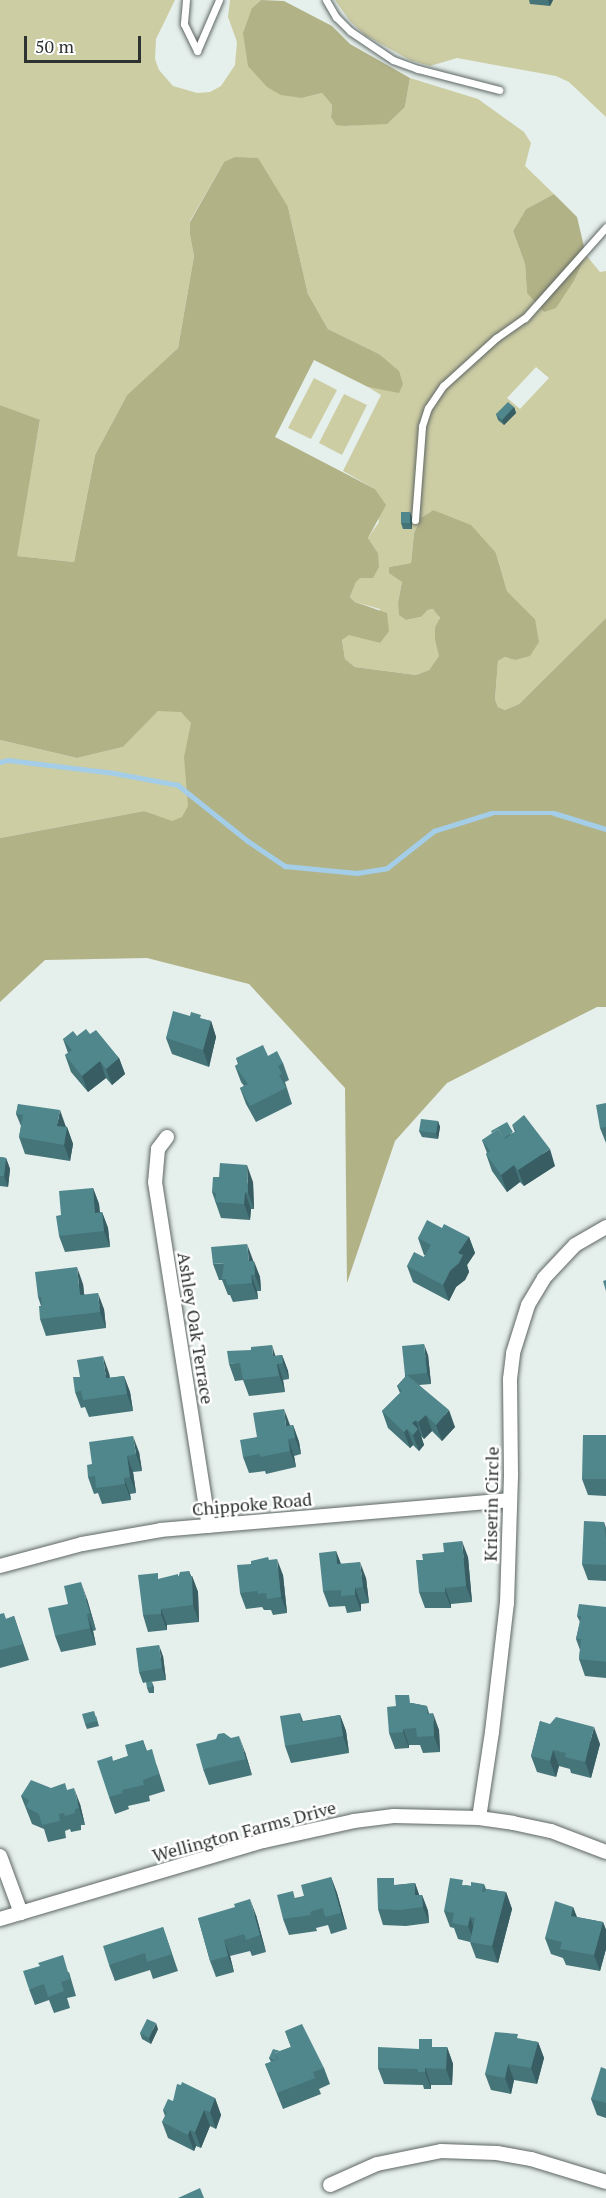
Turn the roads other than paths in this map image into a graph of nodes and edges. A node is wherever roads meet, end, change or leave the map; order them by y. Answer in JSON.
{"nodes":[{"id":1,"x":186,"y":0,"type":"edge"},
{"id":2,"x":219,"y":0,"type":"edge"},
{"id":3,"x":326,"y":0,"type":"edge"},
{"id":4,"x":499,"y":90,"type":"dead end"},
{"id":5,"x":606,"y":226,"type":"edge"},
{"id":6,"x":415,"y":520,"type":"dead end"},
{"id":7,"x":167,"y":1137,"type":"dead end"},
{"id":8,"x":606,"y":1227,"type":"edge"},
{"id":9,"x":510,"y":1500,"type":"junction"},
{"id":10,"x":209,"y":1526,"type":"junction"},
{"id":11,"x":0,"y":1566,"type":"edge"},
{"id":12,"x":479,"y":1818,"type":"junction"},
{"id":13,"x":606,"y":1852,"type":"edge"},
{"id":14,"x":0,"y":1857,"type":"edge"},
{"id":15,"x":21,"y":1913,"type":"junction"},
{"id":16,"x":0,"y":1919,"type":"edge"},
{"id":17,"x":606,"y":2182,"type":"edge"},
{"id":18,"x":330,"y":2186,"type":"dead end"}],
"edges":[{"from":1,"to":2,"type":"lane"},
{"from":3,"to":4,"type":"lane"},
{"from":5,"to":6,"type":"lane"},
{"from":7,"to":10,"type":"street","name":"Ashley Oak Terrace"},
{"from":8,"to":9,"type":"street","name":"Kriserin Circle"},
{"from":9,"to":10,"type":"street","name":"Chippoke Road"},
{"from":9,"to":12,"type":"street","name":"Kriserin Circle"},
{"from":10,"to":11,"type":"street","name":"Chippoke Road"},
{"from":12,"to":13,"type":"street","name":"Wellington Farms Drive"},
{"from":12,"to":15,"type":"street","name":"Wellington Farms Drive"},
{"from":14,"to":15,"type":"street"},
{"from":15,"to":16,"type":"street","name":"Wellington Farms Drive"},
{"from":17,"to":18,"type":"street"}]}
